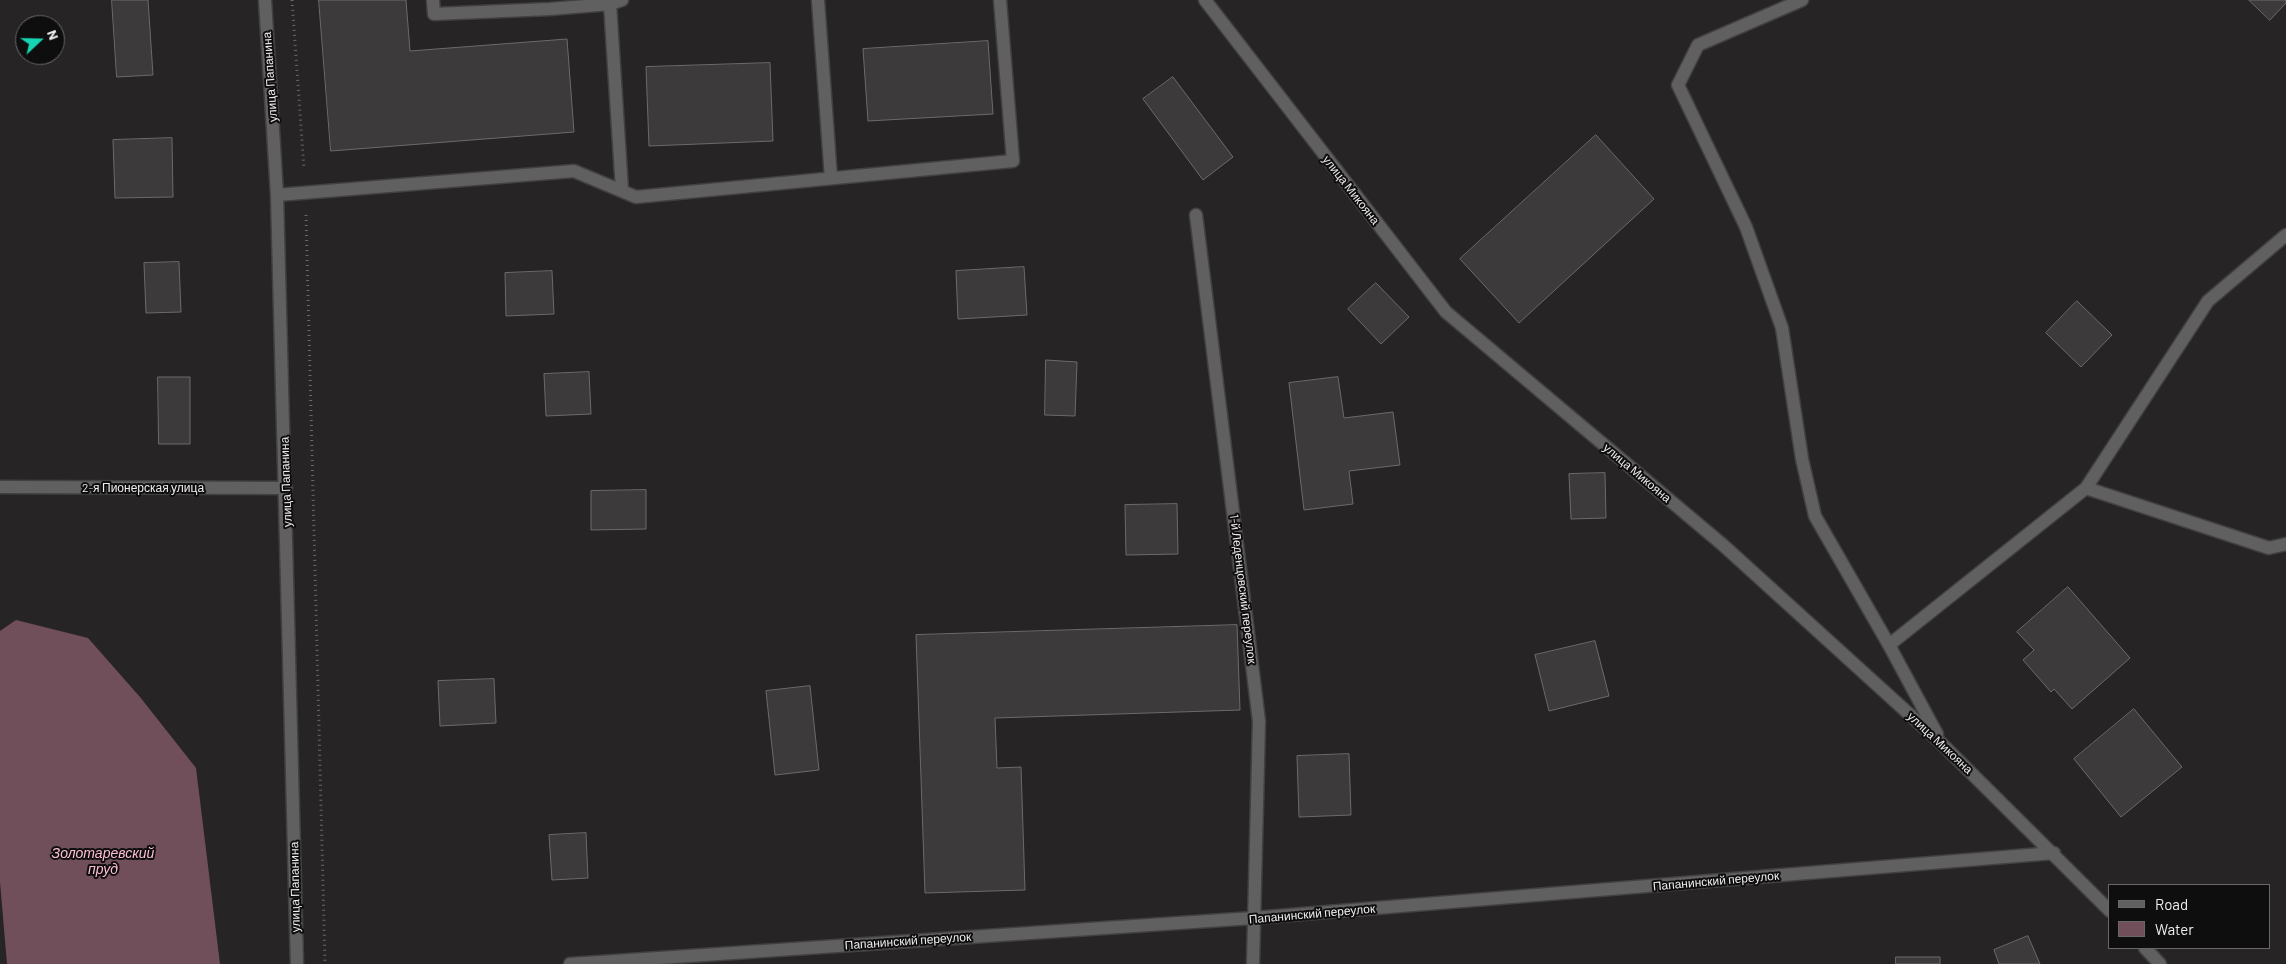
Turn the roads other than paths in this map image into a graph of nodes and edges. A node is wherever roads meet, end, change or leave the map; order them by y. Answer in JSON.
{"nodes":[{"id":1,"x":265,"y":0,"type":"edge"},
{"id":2,"x":433,"y":0,"type":"edge"},
{"id":3,"x":818,"y":0,"type":"edge"},
{"id":4,"x":1000,"y":0,"type":"edge"},
{"id":5,"x":1205,"y":0,"type":"edge"},
{"id":6,"x":1802,"y":0,"type":"edge"},
{"id":7,"x":616,"y":2,"type":"edge"},
{"id":8,"x":549,"y":4,"type":"edge"},
{"id":9,"x":831,"y":178,"type":"junction"},
{"id":10,"x":622,"y":190,"type":"junction"},
{"id":11,"x":277,"y":195,"type":"junction"},
{"id":12,"x":1196,"y":215,"type":"dead end"},
{"id":13,"x":2286,"y":235,"type":"edge"},
{"id":14,"x":0,"y":487,"type":"edge"},
{"id":15,"x":286,"y":488,"type":"junction"},
{"id":16,"x":2086,"y":488,"type":"junction"},
{"id":17,"x":2286,"y":544,"type":"edge"},
{"id":18,"x":1889,"y":645,"type":"junction"},
{"id":19,"x":1941,"y":743,"type":"junction"},
{"id":20,"x":2054,"y":853,"type":"junction"},
{"id":21,"x":2108,"y":909,"type":"edge"},
{"id":22,"x":1253,"y":918,"type":"junction"},
{"id":23,"x":2146,"y":949,"type":"edge"},
{"id":24,"x":297,"y":964,"type":"edge"},
{"id":25,"x":570,"y":964,"type":"edge"},
{"id":26,"x":1253,"y":964,"type":"edge"},
{"id":27,"x":2160,"y":964,"type":"edge"}],
"edges":[{"from":1,"to":11,"type":"street","name":"улица Папанина"},
{"from":2,"to":8,"type":"street"},
{"from":3,"to":9,"type":"street"},
{"from":4,"to":9,"type":"street"},
{"from":5,"to":19,"type":"street","name":"улица Микояна"},
{"from":6,"to":18,"type":"street"},
{"from":7,"to":8,"type":"street"},
{"from":7,"to":10,"type":"street"},
{"from":9,"to":10,"type":"street"},
{"from":10,"to":11,"type":"street"},
{"from":11,"to":15,"type":"street","name":"улица Папанина"},
{"from":12,"to":22,"type":"street","name":"1-й Леденцовский переулок"},
{"from":13,"to":16,"type":"street"},
{"from":14,"to":15,"type":"street","name":"2-я Пионерская улица"},
{"from":15,"to":24,"type":"street","name":"улица Папанина"},
{"from":16,"to":17,"type":"street"},
{"from":16,"to":18,"type":"street"},
{"from":18,"to":19,"type":"street"},
{"from":19,"to":20,"type":"street","name":"улица Микояна"},
{"from":20,"to":21,"type":"street","name":"улица Микояна"},
{"from":20,"to":22,"type":"street","name":"Папанинский переулок"},
{"from":22,"to":25,"type":"street","name":"Папанинский переулок"},
{"from":22,"to":26,"type":"street","name":"1-й Леденцовский переулок"},
{"from":23,"to":27,"type":"street"}]}
